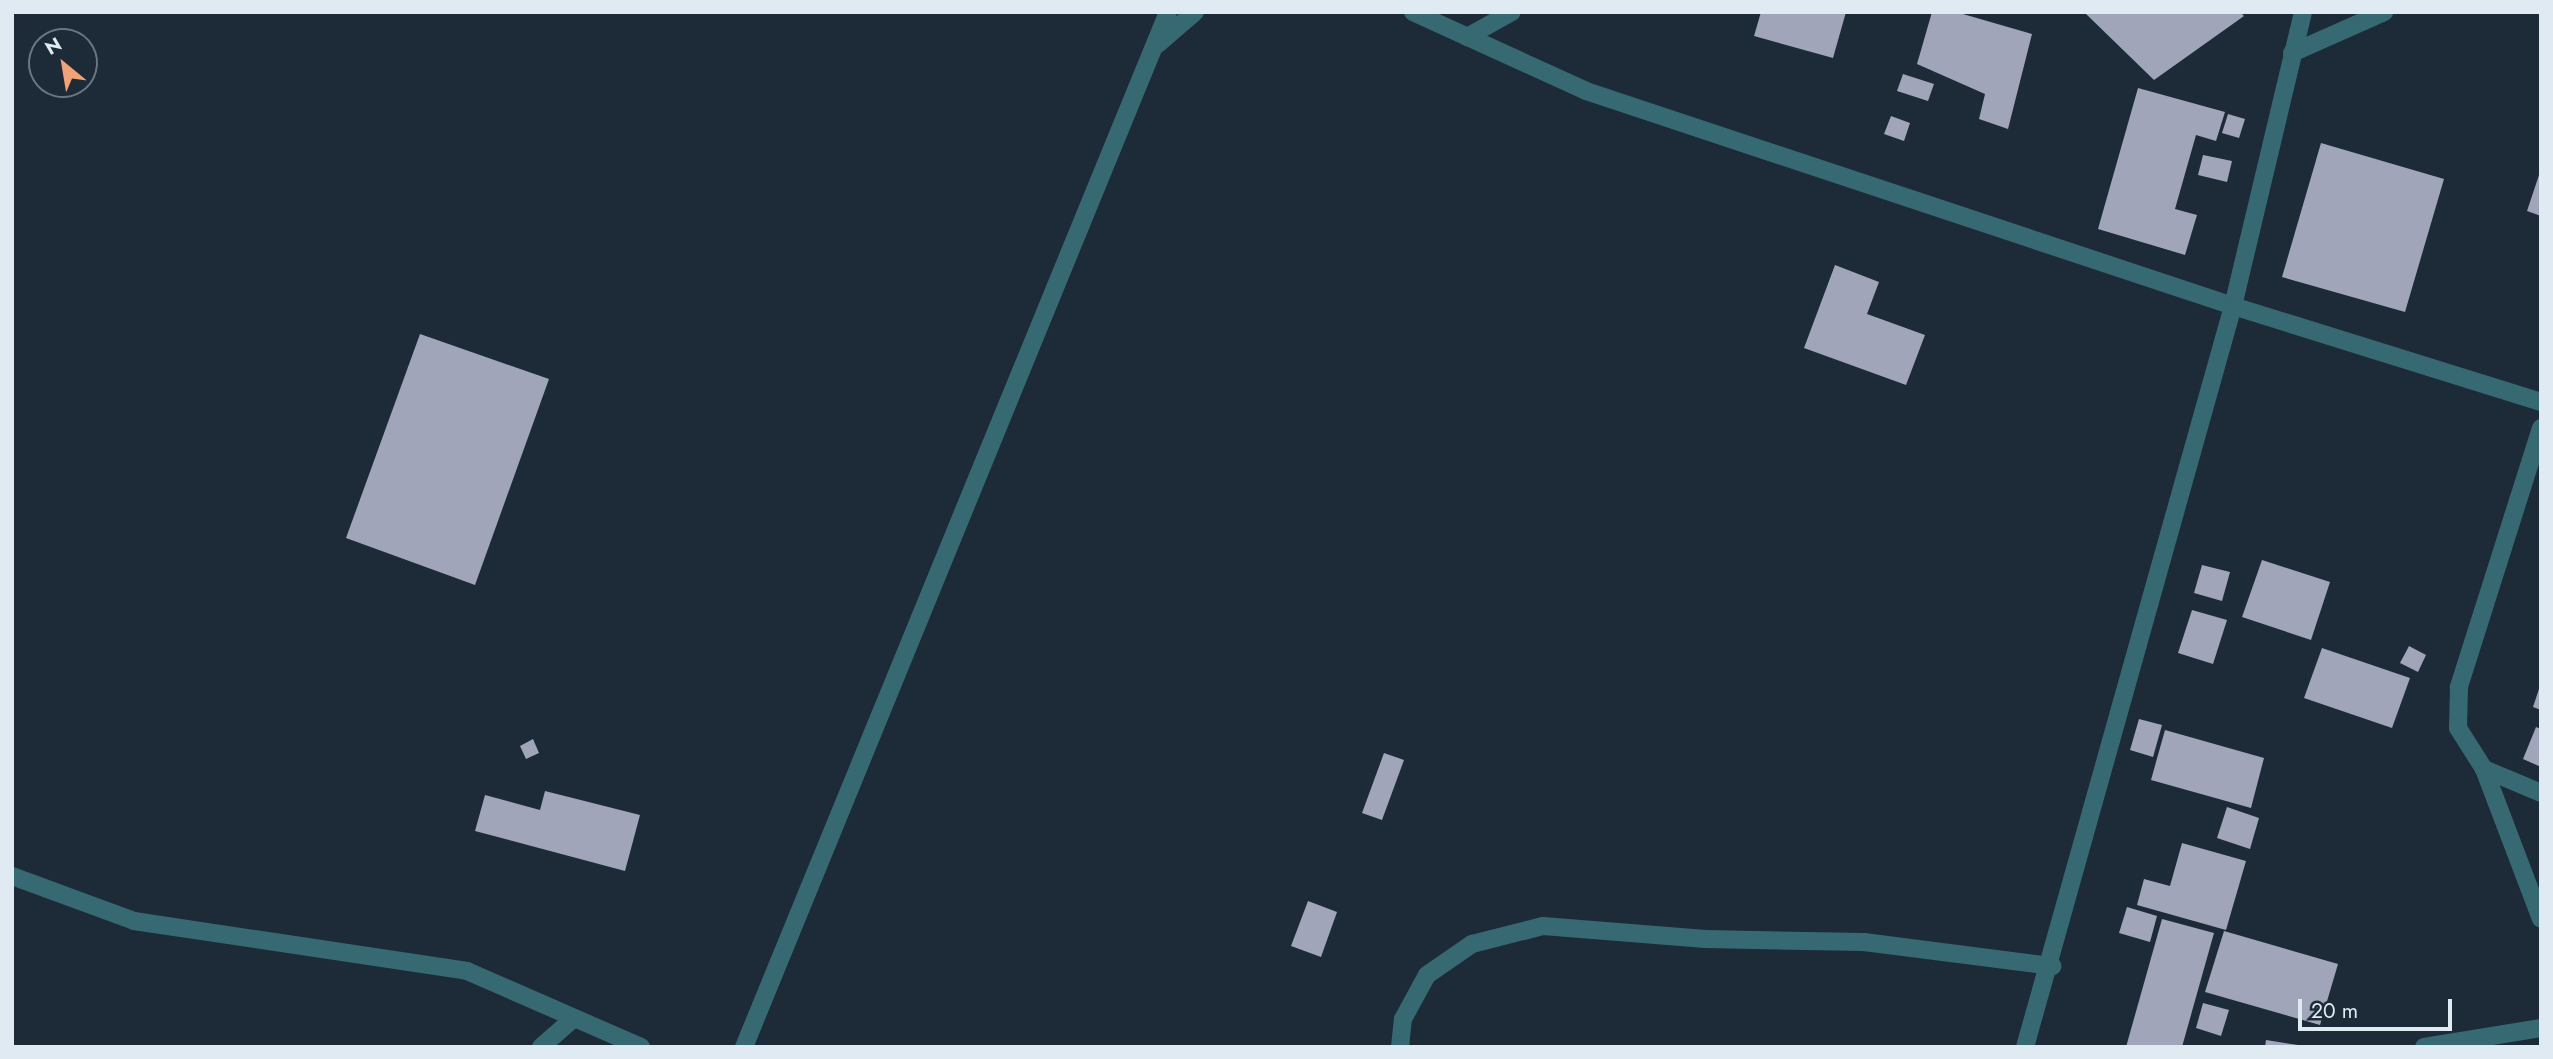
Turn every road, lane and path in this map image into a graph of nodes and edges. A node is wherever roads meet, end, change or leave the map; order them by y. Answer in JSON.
{"nodes":[{"id":1,"x":1168,"y":12,"type":"edge"},
{"id":2,"x":1195,"y":12,"type":"edge"},
{"id":3,"x":1413,"y":12,"type":"edge"},
{"id":4,"x":1512,"y":12,"type":"edge"},
{"id":5,"x":2303,"y":12,"type":"edge"},
{"id":6,"x":2384,"y":12,"type":"edge"},
{"id":7,"x":1467,"y":37,"type":"junction"},
{"id":8,"x":1155,"y":46,"type":"junction"},
{"id":9,"x":2292,"y":53,"type":"junction"},
{"id":10,"x":2233,"y":306,"type":"junction"},
{"id":11,"x":2541,"y":402,"type":"edge"},
{"id":12,"x":2541,"y":428,"type":"edge"},
{"id":13,"x":2484,"y":769,"type":"junction"},
{"id":14,"x":2541,"y":793,"type":"edge"},
{"id":15,"x":12,"y":876,"type":"edge"},
{"id":16,"x":2541,"y":919,"type":"edge"},
{"id":17,"x":2052,"y":966,"type":"junction"},
{"id":18,"x":574,"y":1018,"type":"junction"},
{"id":19,"x":2541,"y":1028,"type":"edge"},
{"id":20,"x":541,"y":1047,"type":"edge"},
{"id":21,"x":641,"y":1047,"type":"edge"},
{"id":22,"x":744,"y":1047,"type":"edge"},
{"id":23,"x":1400,"y":1047,"type":"edge"},
{"id":24,"x":2025,"y":1047,"type":"edge"},
{"id":25,"x":2424,"y":1047,"type":"edge"}],
"edges":[{"from":1,"to":8,"type":"street"},
{"from":2,"to":8,"type":"street"},
{"from":3,"to":7,"type":"street"},
{"from":4,"to":7,"type":"street"},
{"from":5,"to":9,"type":"street"},
{"from":6,"to":9,"type":"street"},
{"from":7,"to":10,"type":"street"},
{"from":8,"to":22,"type":"street"},
{"from":9,"to":10,"type":"street"},
{"from":10,"to":11,"type":"street"},
{"from":10,"to":17,"type":"street"},
{"from":12,"to":13,"type":"street"},
{"from":13,"to":14,"type":"street"},
{"from":13,"to":16,"type":"street"},
{"from":15,"to":18,"type":"street"},
{"from":17,"to":23,"type":"street"},
{"from":17,"to":24,"type":"street"},
{"from":18,"to":20,"type":"street"},
{"from":18,"to":21,"type":"street"},
{"from":19,"to":25,"type":"street"}]}
